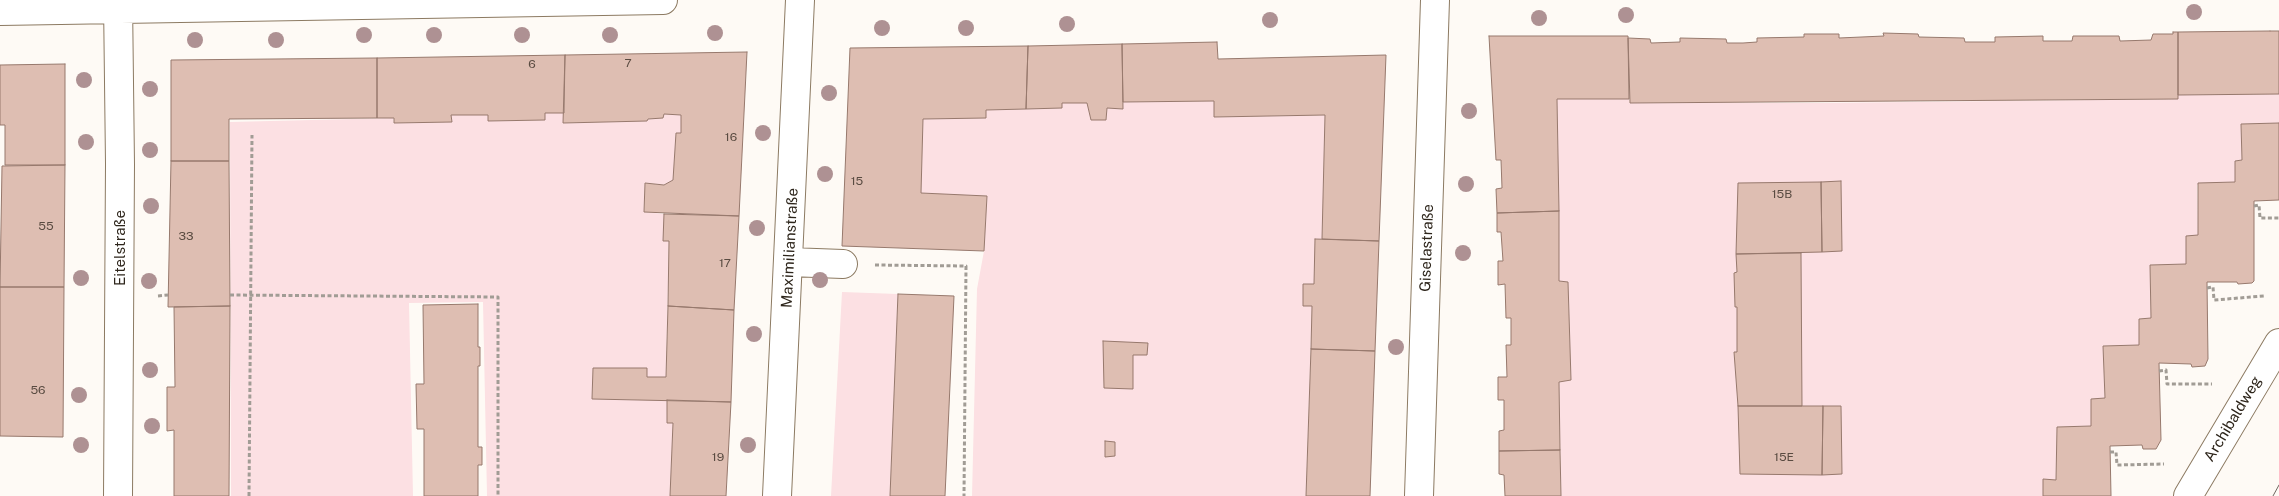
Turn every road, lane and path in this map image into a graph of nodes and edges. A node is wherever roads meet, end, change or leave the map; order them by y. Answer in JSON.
{"nodes":[{"id":1,"x":663,"y":0,"type":"edge"},
{"id":2,"x":800,"y":0,"type":"edge"},
{"id":3,"x":1434,"y":0,"type":"edge"},
{"id":4,"x":563,"y":1,"type":"edge"},
{"id":5,"x":118,"y":5,"type":"edge"},
{"id":6,"x":0,"y":11,"type":"edge"},
{"id":7,"x":252,"y":135,"type":"dead end"},
{"id":8,"x":2254,"y":206,"type":"dead end"},
{"id":9,"x":2279,"y":218,"type":"edge"},
{"id":10,"x":789,"y":262,"type":"junction"},
{"id":11,"x":842,"y":264,"type":"joint"},
{"id":12,"x":2207,"y":288,"type":"dead end"},
{"id":13,"x":230,"y":294,"type":"dead end"},
{"id":14,"x":168,"y":295,"type":"dead end"},
{"id":15,"x":252,"y":295,"type":"junction"},
{"id":16,"x":158,"y":296,"type":"dead end"},
{"id":17,"x":2264,"y":296,"type":"dead end"},
{"id":18,"x":2279,"y":343,"type":"edge"},
{"id":19,"x":2159,"y":372,"type":"dead end"},
{"id":20,"x":2212,"y":384,"type":"dead end"},
{"id":21,"x":2110,"y":452,"type":"dead end"},
{"id":22,"x":2164,"y":464,"type":"dead end"},
{"id":23,"x":118,"y":496,"type":"edge"},
{"id":24,"x":249,"y":496,"type":"edge"},
{"id":25,"x":498,"y":496,"type":"edge"},
{"id":26,"x":777,"y":496,"type":"edge"},
{"id":27,"x":964,"y":496,"type":"edge"},
{"id":28,"x":1418,"y":496,"type":"edge"},
{"id":29,"x":2188,"y":496,"type":"edge"}],
"edges":[{"from":1,"to":4,"type":"street"},
{"from":2,"to":10,"type":"street","name":"Maximilianstraße"},
{"from":3,"to":28,"type":"street","name":"Giselastraße"},
{"from":4,"to":5,"type":"street"},
{"from":5,"to":6,"type":"street"},
{"from":5,"to":23,"type":"street","name":"Eitelstraße"},
{"from":7,"to":15,"type":"path"},
{"from":8,"to":9,"type":"path"},
{"from":10,"to":11,"type":"street"},
{"from":10,"to":26,"type":"street","name":"Maximilianstraße"},
{"from":11,"to":27,"type":"path"},
{"from":12,"to":17,"type":"path"},
{"from":13,"to":15,"type":"path"},
{"from":14,"to":16,"type":"path"},
{"from":15,"to":24,"type":"path"},
{"from":15,"to":25,"type":"path"},
{"from":18,"to":29,"type":"street","name":"Archibaldweg"},
{"from":19,"to":20,"type":"path"},
{"from":21,"to":22,"type":"path"}]}
